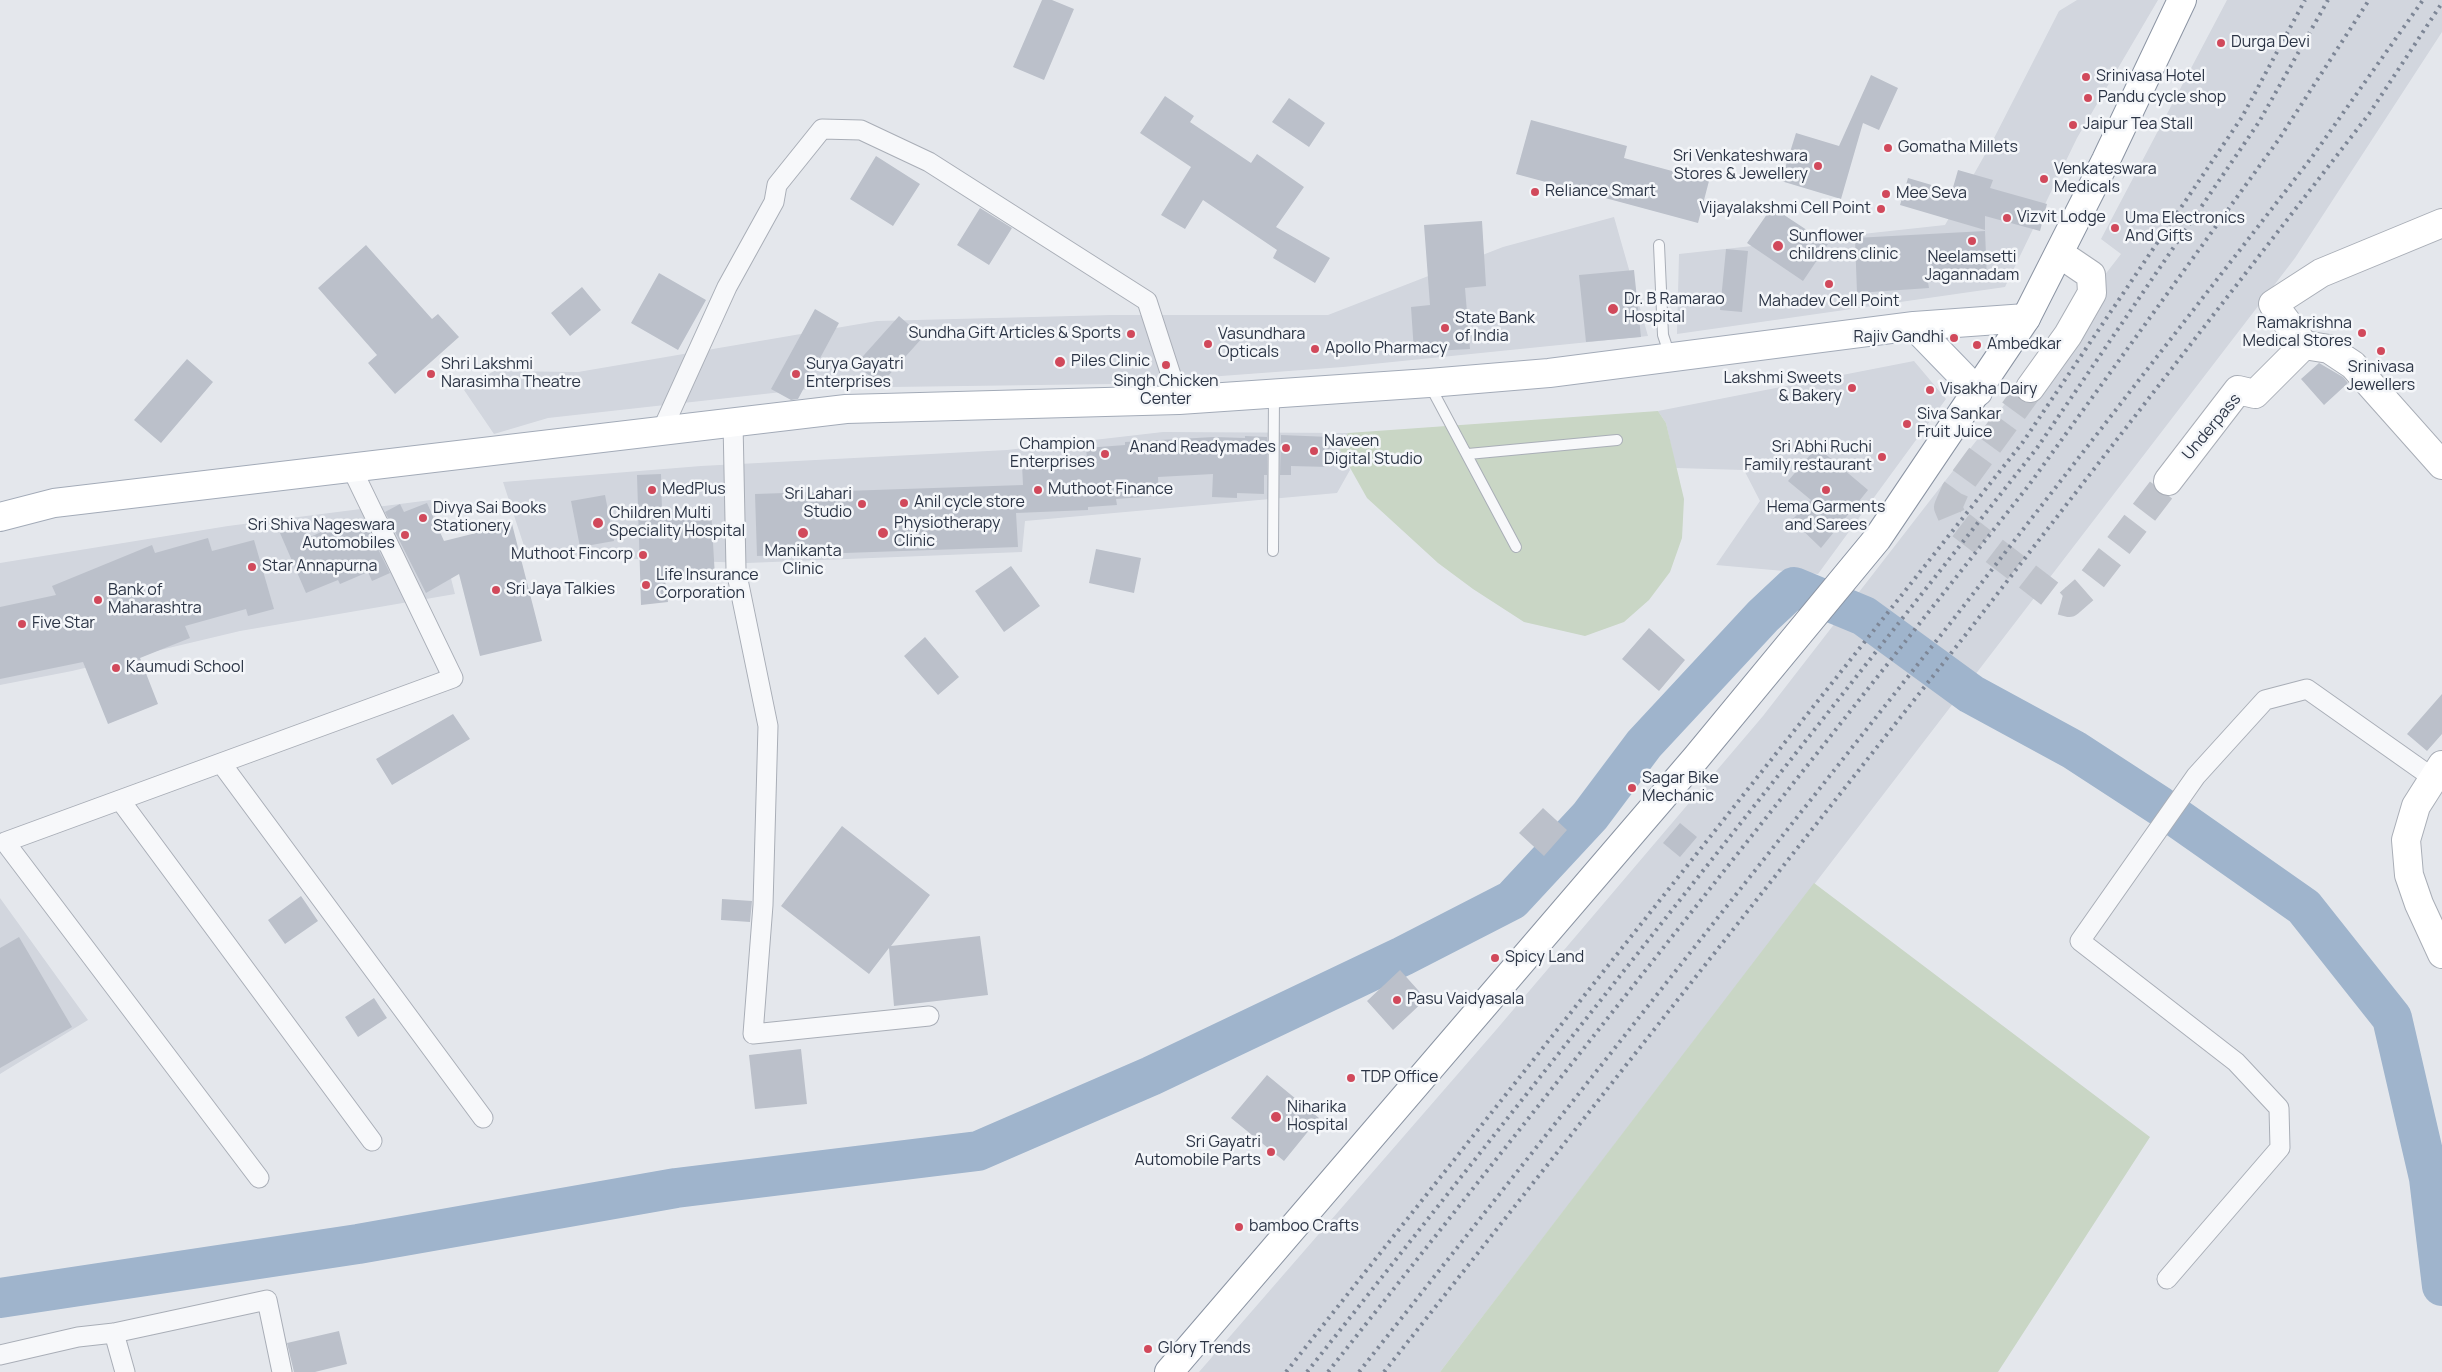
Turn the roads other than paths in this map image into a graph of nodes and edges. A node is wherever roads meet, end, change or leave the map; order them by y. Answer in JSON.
{"nodes":[{"id":1,"x":2182,"y":0,"type":"edge"},
{"id":2,"x":2442,"y":223,"type":"edge"},
{"id":3,"x":1659,"y":245,"type":"dead end"},
{"id":4,"x":2060,"y":254,"type":"junction"},
{"id":5,"x":2026,"y":318,"type":"junction"},
{"id":6,"x":1914,"y":326,"type":"junction"},
{"id":7,"x":2304,"y":345,"type":"junction"},
{"id":8,"x":1671,"y":357,"type":"junction"},
{"id":9,"x":1429,"y":383,"type":"junction"},
{"id":10,"x":2030,"y":388,"type":"tunnel mouth"},
{"id":11,"x":1978,"y":392,"type":"junction"},
{"id":12,"x":1274,"y":394,"type":"junction"},
{"id":13,"x":1179,"y":400,"type":"junction"},
{"id":14,"x":733,"y":422,"type":"junction"},
{"id":15,"x":662,"y":430,"type":"junction"},
{"id":16,"x":1617,"y":440,"type":"dead end"},
{"id":17,"x":1468,"y":454,"type":"junction"},
{"id":18,"x":2442,"y":465,"type":"edge"},
{"id":19,"x":351,"y":467,"type":"junction"},
{"id":20,"x":2168,"y":481,"type":"tunnel mouth"},
{"id":21,"x":0,"y":517,"type":"edge"},
{"id":22,"x":1516,"y":547,"type":"dead end"},
{"id":23,"x":1273,"y":551,"type":"dead end"},
{"id":24,"x":221,"y":763,"type":"junction"},
{"id":25,"x":2438,"y":772,"type":"edge"},
{"id":26,"x":120,"y":800,"type":"junction"},
{"id":27,"x":2442,"y":954,"type":"edge"},
{"id":28,"x":929,"y":1016,"type":"dead end"},
{"id":29,"x":483,"y":1118,"type":"dead end"},
{"id":30,"x":372,"y":1141,"type":"dead end"},
{"id":31,"x":259,"y":1178,"type":"dead end"},
{"id":32,"x":2167,"y":1279,"type":"dead end"},
{"id":33,"x":114,"y":1334,"type":"junction"},
{"id":34,"x":0,"y":1355,"type":"edge"},
{"id":35,"x":125,"y":1372,"type":"edge"},
{"id":36,"x":282,"y":1372,"type":"edge"},
{"id":37,"x":1169,"y":1372,"type":"edge"}],
"edges":[{"from":1,"to":4,"type":"main road"},
{"from":2,"to":7,"type":"main road"},
{"from":3,"to":8,"type":"lane"},
{"from":4,"to":5,"type":"main road"},
{"from":4,"to":10,"type":"main road"},
{"from":5,"to":6,"type":"main road"},
{"from":5,"to":11,"type":"main road"},
{"from":6,"to":8,"type":"main road"},
{"from":6,"to":11,"type":"main road"},
{"from":7,"to":18,"type":"main road"},
{"from":7,"to":20,"type":"main road","name":"Underpass"},
{"from":8,"to":9,"type":"main road"},
{"from":9,"to":12,"type":"main road"},
{"from":9,"to":17,"type":"lane"},
{"from":11,"to":37,"type":"main road"},
{"from":12,"to":13,"type":"main road"},
{"from":12,"to":23,"type":"lane"},
{"from":13,"to":14,"type":"main road"},
{"from":13,"to":15,"type":"street"},
{"from":14,"to":15,"type":"main road"},
{"from":14,"to":28,"type":"street"},
{"from":15,"to":19,"type":"main road"},
{"from":16,"to":17,"type":"lane"},
{"from":17,"to":22,"type":"lane"},
{"from":19,"to":21,"type":"main road"},
{"from":19,"to":24,"type":"street"},
{"from":24,"to":26,"type":"street"},
{"from":24,"to":29,"type":"street"},
{"from":25,"to":27,"type":"main road"},
{"from":25,"to":32,"type":"street"},
{"from":26,"to":30,"type":"street"},
{"from":26,"to":31,"type":"street"},
{"from":33,"to":34,"type":"street"},
{"from":33,"to":35,"type":"street"},
{"from":33,"to":36,"type":"street"}]}
